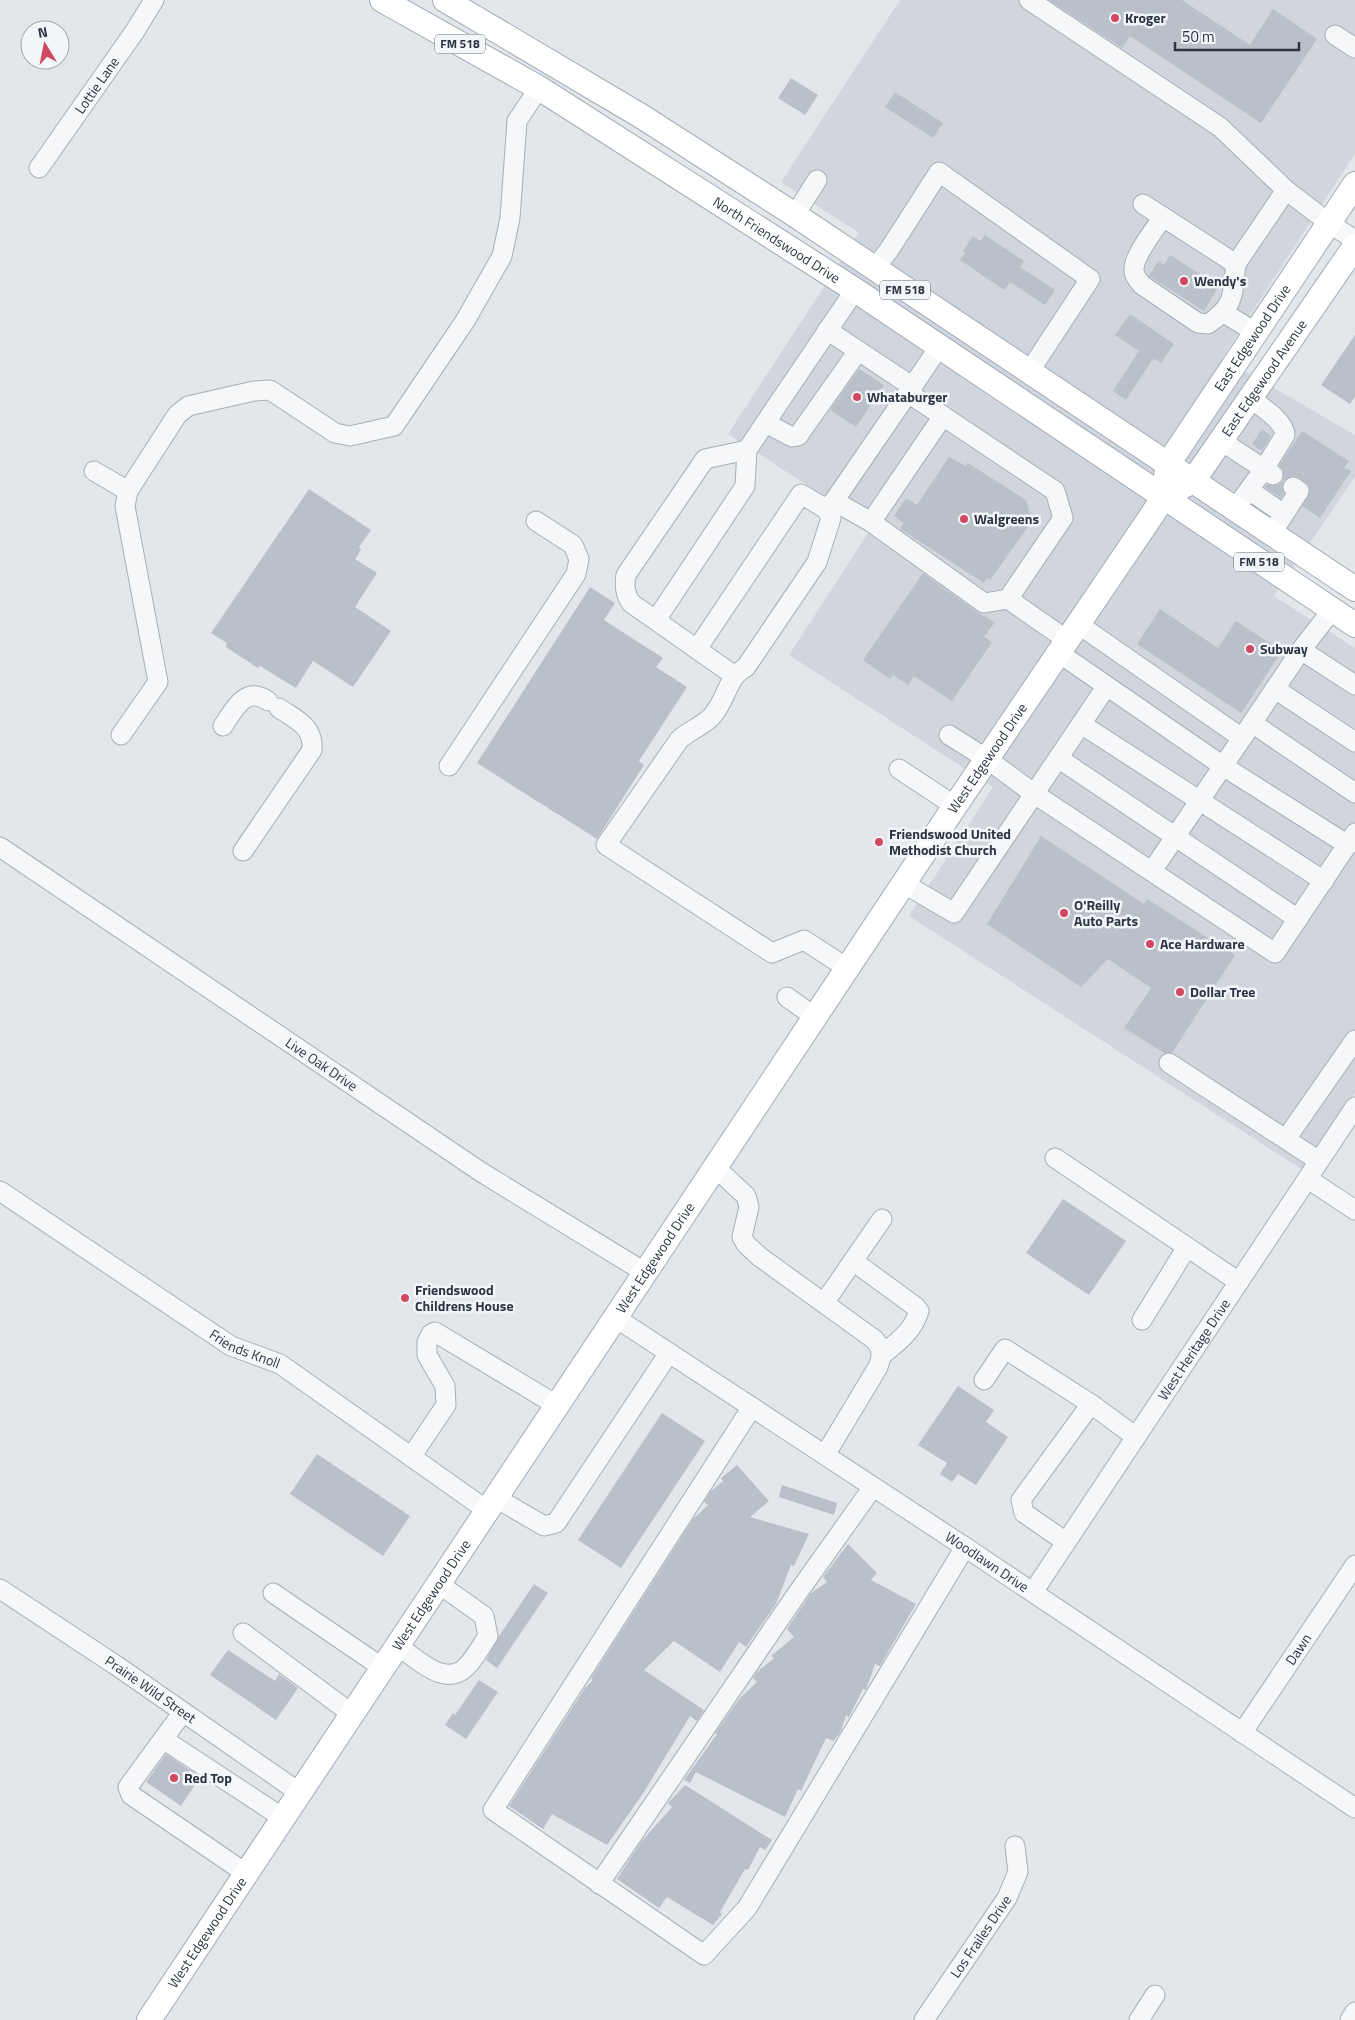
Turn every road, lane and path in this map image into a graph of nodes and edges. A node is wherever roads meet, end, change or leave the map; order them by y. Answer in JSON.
{"nodes":[{"id":1,"x":154,"y":0,"type":"edge"},
{"id":2,"x":382,"y":0,"type":"edge"},
{"id":3,"x":445,"y":0,"type":"edge"},
{"id":4,"x":1029,"y":0,"type":"edge"},
{"id":5,"x":1335,"y":35,"type":"dead end"},
{"id":6,"x":1355,"y":48,"type":"edge"},
{"id":7,"x":555,"y":64,"type":"junction"},
{"id":8,"x":539,"y":88,"type":"junction"},
{"id":9,"x":39,"y":168,"type":"dead end"},
{"id":10,"x":817,"y":180,"type":"dead end"},
{"id":11,"x":1355,"y":184,"type":"edge"},
{"id":12,"x":1286,"y":190,"type":"junction"},
{"id":13,"x":1143,"y":204,"type":"dead end"},
{"id":14,"x":795,"y":215,"type":"junction"},
{"id":15,"x":1163,"y":217,"type":"junction"},
{"id":16,"x":1329,"y":223,"type":"junction"},
{"id":17,"x":1355,"y":240,"type":"edge"},
{"id":18,"x":1355,"y":246,"type":"edge"},
{"id":19,"x":1236,"y":264,"type":"junction"},
{"id":20,"x":874,"y":269,"type":"junction"},
{"id":21,"x":855,"y":290,"type":"junction"},
{"id":22,"x":1224,"y":313,"type":"junction"},
{"id":23,"x":827,"y":330,"type":"junction"},
{"id":24,"x":1255,"y":332,"type":"junction"},
{"id":25,"x":939,"y":347,"type":"junction"},
{"id":26,"x":858,"y":351,"type":"junction"},
{"id":27,"x":1029,"y":372,"type":"junction"},
{"id":28,"x":911,"y":390,"type":"junction"},
{"id":29,"x":1250,"y":398,"type":"junction"},
{"id":30,"x":943,"y":416,"type":"junction"},
{"id":31,"x":766,"y":423,"type":"junction"},
{"id":32,"x":1220,"y":440,"type":"junction"},
{"id":33,"x":747,"y":450,"type":"junction"},
{"id":34,"x":1168,"y":464,"type":"junction"},
{"id":35,"x":94,"y":471,"type":"dead end"},
{"id":36,"x":1269,"y":472,"type":"junction"},
{"id":37,"x":1193,"y":481,"type":"junction"},
{"id":38,"x":1294,"y":487,"type":"dead end"},
{"id":39,"x":128,"y":491,"type":"junction"},
{"id":40,"x":1163,"y":498,"type":"junction"},
{"id":41,"x":1242,"y":499,"type":"junction"},
{"id":42,"x":830,"y":505,"type":"junction"},
{"id":43,"x":536,"y":521,"type":"dead end"},
{"id":44,"x":871,"y":522,"type":"junction"},
{"id":45,"x":1278,"y":524,"type":"junction"},
{"id":46,"x":1355,"y":588,"type":"edge"},
{"id":47,"x":1008,"y":598,"type":"junction"},
{"id":48,"x":1332,"y":610,"type":"junction"},
{"id":49,"x":656,"y":620,"type":"junction"},
{"id":50,"x":1355,"y":625,"type":"edge"},
{"id":51,"x":1068,"y":639,"type":"junction"},
{"id":52,"x":697,"y":649,"type":"junction"},
{"id":53,"x":1301,"y":650,"type":"junction"},
{"id":54,"x":734,"y":676,"type":"junction"},
{"id":55,"x":1355,"y":685,"type":"edge"},
{"id":56,"x":1106,"y":688,"type":"junction"},
{"id":57,"x":1275,"y":689,"type":"junction"},
{"id":58,"x":1081,"y":724,"type":"junction"},
{"id":59,"x":223,"y":726,"type":"dead end"},
{"id":60,"x":1247,"y":731,"type":"junction"},
{"id":61,"x":121,"y":735,"type":"dead end"},
{"id":62,"x":949,"y":735,"type":"dead end"},
{"id":63,"x":1355,"y":742,"type":"edge"},
{"id":64,"x":1058,"y":758,"type":"junction"},
{"id":65,"x":987,"y":759,"type":"junction"},
{"id":66,"x":449,"y":766,"type":"dead end"},
{"id":67,"x":1223,"y":766,"type":"junction"},
{"id":68,"x":899,"y":769,"type":"dead end"},
{"id":69,"x":1034,"y":793,"type":"junction"},
{"id":70,"x":1355,"y":793,"type":"edge"},
{"id":71,"x":1200,"y":800,"type":"junction"},
{"id":72,"x":955,"y":806,"type":"junction"},
{"id":73,"x":1175,"y":837,"type":"junction"},
{"id":74,"x":1351,"y":839,"type":"edge"},
{"id":75,"x":0,"y":847,"type":"edge"},
{"id":76,"x":243,"y":851,"type":"dead end"},
{"id":77,"x":1152,"y":871,"type":"junction"},
{"id":78,"x":1324,"y":880,"type":"junction"},
{"id":79,"x":904,"y":883,"type":"junction"},
{"id":80,"x":1298,"y":919,"type":"junction"},
{"id":81,"x":847,"y":968,"type":"junction"},
{"id":82,"x":787,"y":997,"type":"dead end"},
{"id":83,"x":816,"y":1018,"type":"junction"},
{"id":84,"x":1355,"y":1040,"type":"edge"},
{"id":85,"x":1169,"y":1064,"type":"dead end"},
{"id":86,"x":1355,"y":1107,"type":"edge"},
{"id":87,"x":1286,"y":1139,"type":"junction"},
{"id":88,"x":1055,"y":1158,"type":"dead end"},
{"id":89,"x":1319,"y":1161,"type":"junction"},
{"id":90,"x":716,"y":1168,"type":"junction"},
{"id":91,"x":1308,"y":1179,"type":"junction"},
{"id":92,"x":0,"y":1191,"type":"edge"},
{"id":93,"x":1355,"y":1210,"type":"edge"},
{"id":94,"x":882,"y":1219,"type":"dead end"},
{"id":95,"x":1187,"y":1247,"type":"junction"},
{"id":96,"x":853,"y":1261,"type":"junction"},
{"id":97,"x":646,"y":1273,"type":"junction"},
{"id":98,"x":1239,"y":1282,"type":"junction"},
{"id":99,"x":824,"y":1303,"type":"junction"},
{"id":100,"x":616,"y":1318,"type":"junction"},
{"id":101,"x":1142,"y":1320,"type":"dead end"},
{"id":102,"x":669,"y":1353,"type":"junction"},
{"id":103,"x":882,"y":1355,"type":"junction"},
{"id":104,"x":984,"y":1380,"type":"dead end"},
{"id":105,"x":1091,"y":1404,"type":"junction"},
{"id":106,"x":558,"y":1406,"type":"junction"},
{"id":107,"x":752,"y":1408,"type":"junction"},
{"id":108,"x":1136,"y":1437,"type":"junction"},
{"id":109,"x":825,"y":1456,"type":"junction"},
{"id":110,"x":411,"y":1457,"type":"junction"},
{"id":111,"x":873,"y":1487,"type":"junction"},
{"id":112,"x":492,"y":1504,"type":"junction"},
{"id":113,"x":1066,"y":1542,"type":"junction"},
{"id":114,"x":965,"y":1547,"type":"junction"},
{"id":115,"x":1355,"y":1565,"type":"edge"},
{"id":116,"x":439,"y":1584,"type":"junction"},
{"id":117,"x":0,"y":1589,"type":"edge"},
{"id":118,"x":1033,"y":1592,"type":"junction"},
{"id":119,"x":273,"y":1593,"type":"dead end"},
{"id":120,"x":242,"y":1633,"type":"dead end"},
{"id":121,"x":398,"y":1646,"type":"junction"},
{"id":122,"x":383,"y":1668,"type":"junction"},
{"id":123,"x":183,"y":1712,"type":"junction"},
{"id":124,"x":352,"y":1714,"type":"junction"},
{"id":125,"x":1242,"y":1733,"type":"junction"},
{"id":126,"x":164,"y":1739,"type":"junction"},
{"id":127,"x":300,"y":1793,"type":"junction"},
{"id":128,"x":1355,"y":1808,"type":"edge"},
{"id":129,"x":283,"y":1818,"type":"junction"},
{"id":130,"x":1015,"y":1846,"type":"dead end"},
{"id":131,"x":246,"y":1874,"type":"junction"},
{"id":132,"x":599,"y":1884,"type":"junction"},
{"id":133,"x":1155,"y":1996,"type":"dead end"},
{"id":134,"x":1355,"y":2012,"type":"edge"},
{"id":135,"x":149,"y":2020,"type":"edge"},
{"id":136,"x":924,"y":2020,"type":"edge"},
{"id":137,"x":1139,"y":2020,"type":"edge"},
{"id":138,"x":1350,"y":2020,"type":"edge"}],
"edges":[{"from":1,"to":9,"type":"street","name":"Lottie Lane"},
{"from":2,"to":8,"type":"main road","name":"North Friendswood Drive","number":"FM 518"},
{"from":3,"to":7,"type":"main road","number":"FM 518"},
{"from":4,"to":12,"type":"street"},
{"from":5,"to":6,"type":"street"},
{"from":7,"to":8,"type":"main road"},
{"from":7,"to":14,"type":"main road","number":"FM 518"},
{"from":8,"to":21,"type":"main road","name":"North Friendswood Drive","number":"FM 518"},
{"from":8,"to":39,"type":"street"},
{"from":10,"to":14,"type":"street"},
{"from":11,"to":16,"type":"main road","name":"East Edgewood Drive"},
{"from":12,"to":16,"type":"street"},
{"from":12,"to":19,"type":"street"},
{"from":13,"to":15,"type":"street"},
{"from":14,"to":20,"type":"main road","number":"FM 518"},
{"from":15,"to":19,"type":"street"},
{"from":15,"to":22,"type":"street"},
{"from":16,"to":17,"type":"street"},
{"from":16,"to":24,"type":"main road","name":"East Edgewood Drive"},
{"from":18,"to":29,"type":"main road","name":"East Edgewood Avenue"},
{"from":19,"to":22,"type":"street"},
{"from":20,"to":21,"type":"main road"},
{"from":20,"to":27,"type":"main road","number":"FM 518"},
{"from":20,"to":27,"type":"street"},
{"from":21,"to":23,"type":"street"},
{"from":21,"to":25,"type":"main road","name":"North Friendswood Drive","number":"FM 518"},
{"from":22,"to":24,"type":"street"},
{"from":23,"to":26,"type":"street"},
{"from":23,"to":31,"type":"street"},
{"from":24,"to":34,"type":"main road","name":"East Edgewood Drive"},
{"from":25,"to":28,"type":"street"},
{"from":25,"to":40,"type":"main road","name":"North Friendswood Drive","number":"FM 518"},
{"from":26,"to":28,"type":"street"},
{"from":26,"to":31,"type":"street"},
{"from":27,"to":34,"type":"main road","number":"FM 518"},
{"from":28,"to":30,"type":"street"},
{"from":28,"to":42,"type":"street"},
{"from":29,"to":32,"type":"main road","name":"East Edgewood Avenue"},
{"from":29,"to":36,"type":"street"},
{"from":30,"to":44,"type":"street"},
{"from":30,"to":47,"type":"street"},
{"from":31,"to":33,"type":"street"},
{"from":32,"to":36,"type":"street"},
{"from":32,"to":37,"type":"main road","name":"East Edgewood Avenue"},
{"from":33,"to":49,"type":"street"},
{"from":33,"to":49,"type":"street"},
{"from":34,"to":37,"type":"main road","number":"FM 518"},
{"from":34,"to":40,"type":"main road","name":"East Edgewood Drive"},
{"from":35,"to":39,"type":"street"},
{"from":36,"to":41,"type":"street"},
{"from":37,"to":40,"type":"main road","name":"East Edgewood Avenue"},
{"from":37,"to":41,"type":"main road","number":"FM 518"},
{"from":38,"to":45,"type":"street"},
{"from":39,"to":61,"type":"street"},
{"from":40,"to":48,"type":"main road","number":"FM 518"},
{"from":40,"to":51,"type":"main road","name":"West Edgewood Drive"},
{"from":41,"to":45,"type":"main road","number":"FM 518"},
{"from":42,"to":44,"type":"street"},
{"from":42,"to":52,"type":"street"},
{"from":42,"to":54,"type":"street"},
{"from":43,"to":66,"type":"street"},
{"from":44,"to":47,"type":"street"},
{"from":45,"to":46,"type":"main road","number":"FM 518"},
{"from":47,"to":51,"type":"street"},
{"from":48,"to":50,"type":"main road","number":"FM 518"},
{"from":48,"to":53,"type":"street"},
{"from":49,"to":52,"type":"street"},
{"from":51,"to":56,"type":"street"},
{"from":51,"to":60,"type":"street"},
{"from":51,"to":65,"type":"main road","name":"West Edgewood Drive"},
{"from":52,"to":54,"type":"street"},
{"from":53,"to":55,"type":"street"},
{"from":53,"to":57,"type":"street"},
{"from":54,"to":81,"type":"street"},
{"from":56,"to":58,"type":"street"},
{"from":56,"to":67,"type":"street"},
{"from":57,"to":60,"type":"street"},
{"from":57,"to":63,"type":"street"},
{"from":58,"to":64,"type":"street"},
{"from":58,"to":71,"type":"street"},
{"from":59,"to":76,"type":"street"},
{"from":60,"to":67,"type":"street"},
{"from":60,"to":70,"type":"street"},
{"from":62,"to":65,"type":"street"},
{"from":64,"to":69,"type":"street"},
{"from":64,"to":73,"type":"street"},
{"from":65,"to":69,"type":"street"},
{"from":65,"to":72,"type":"main road","name":"West Edgewood Drive"},
{"from":67,"to":71,"type":"street"},
{"from":67,"to":74,"type":"street"},
{"from":68,"to":72,"type":"street"},
{"from":69,"to":77,"type":"street"},
{"from":69,"to":79,"type":"street"},
{"from":71,"to":73,"type":"street"},
{"from":71,"to":78,"type":"street"},
{"from":72,"to":79,"type":"main road","name":"West Edgewood Drive"},
{"from":73,"to":77,"type":"street"},
{"from":73,"to":80,"type":"street"},
{"from":74,"to":78,"type":"street"},
{"from":75,"to":97,"type":"street","name":"Live Oak Drive"},
{"from":77,"to":80,"type":"street"},
{"from":78,"to":80,"type":"street"},
{"from":79,"to":81,"type":"main road","name":"West Edgewood Drive"},
{"from":81,"to":83,"type":"main road","name":"West Edgewood Drive"},
{"from":82,"to":83,"type":"street"},
{"from":83,"to":90,"type":"main road","name":"West Edgewood Drive"},
{"from":84,"to":87,"type":"street"},
{"from":85,"to":87,"type":"street"},
{"from":86,"to":89,"type":"street","name":"West Heritage Drive"},
{"from":87,"to":89,"type":"street"},
{"from":88,"to":95,"type":"street"},
{"from":89,"to":91,"type":"street","name":"West Heritage Drive"},
{"from":90,"to":97,"type":"main road","name":"West Edgewood Drive"},
{"from":90,"to":99,"type":"street"},
{"from":91,"to":93,"type":"street"},
{"from":91,"to":98,"type":"street","name":"West Heritage Drive"},
{"from":92,"to":110,"type":"street","name":"Friends Knoll"},
{"from":94,"to":96,"type":"street"},
{"from":95,"to":98,"type":"street"},
{"from":95,"to":101,"type":"street"},
{"from":96,"to":99,"type":"street"},
{"from":96,"to":103,"type":"street"},
{"from":97,"to":100,"type":"main road","name":"West Edgewood Drive"},
{"from":98,"to":108,"type":"street","name":"West Heritage Drive"},
{"from":99,"to":103,"type":"street"},
{"from":100,"to":102,"type":"street","name":"Woodlawn Drive"},
{"from":100,"to":106,"type":"main road","name":"West Edgewood Drive"},
{"from":102,"to":107,"type":"street","name":"Woodlawn Drive"},
{"from":102,"to":112,"type":"street","name":"Friends Knoll"},
{"from":103,"to":109,"type":"street"},
{"from":104,"to":105,"type":"street"},
{"from":105,"to":108,"type":"street"},
{"from":105,"to":113,"type":"street"},
{"from":106,"to":110,"type":"street"},
{"from":106,"to":112,"type":"main road","name":"West Edgewood Drive"},
{"from":107,"to":109,"type":"street","name":"Woodlawn Drive"},
{"from":107,"to":132,"type":"street"},
{"from":108,"to":113,"type":"street","name":"West Heritage Drive"},
{"from":109,"to":111,"type":"street","name":"Woodlawn Drive"},
{"from":110,"to":112,"type":"street","name":"Friends Knoll"},
{"from":111,"to":114,"type":"street","name":"Woodlawn Drive"},
{"from":111,"to":132,"type":"street"},
{"from":112,"to":116,"type":"main road","name":"West Edgewood Drive"},
{"from":113,"to":118,"type":"street","name":"West Heritage Drive"},
{"from":114,"to":118,"type":"street","name":"Woodlawn Drive"},
{"from":114,"to":132,"type":"street"},
{"from":115,"to":125,"type":"street","name":"Dawn"},
{"from":116,"to":121,"type":"main road","name":"West Edgewood Drive"},
{"from":116,"to":121,"type":"street"},
{"from":117,"to":123,"type":"street","name":"Prairie Wild Street"},
{"from":118,"to":125,"type":"street","name":"Woodlawn Drive"},
{"from":119,"to":122,"type":"street"},
{"from":120,"to":124,"type":"street"},
{"from":121,"to":122,"type":"main road","name":"West Edgewood Drive"},
{"from":122,"to":124,"type":"main road","name":"West Edgewood Drive"},
{"from":123,"to":126,"type":"street"},
{"from":123,"to":127,"type":"street","name":"Prairie Wild Street"},
{"from":124,"to":127,"type":"main road","name":"West Edgewood Drive"},
{"from":125,"to":128,"type":"street","name":"Woodlawn Drive"},
{"from":126,"to":129,"type":"street"},
{"from":126,"to":131,"type":"street"},
{"from":127,"to":129,"type":"main road","name":"West Edgewood Drive"},
{"from":129,"to":131,"type":"main road","name":"West Edgewood Drive"},
{"from":130,"to":136,"type":"street","name":"Los Frailes Drive"},
{"from":131,"to":135,"type":"main road","name":"West Edgewood Drive"},
{"from":133,"to":137,"type":"street"},
{"from":134,"to":138,"type":"street"}]}
